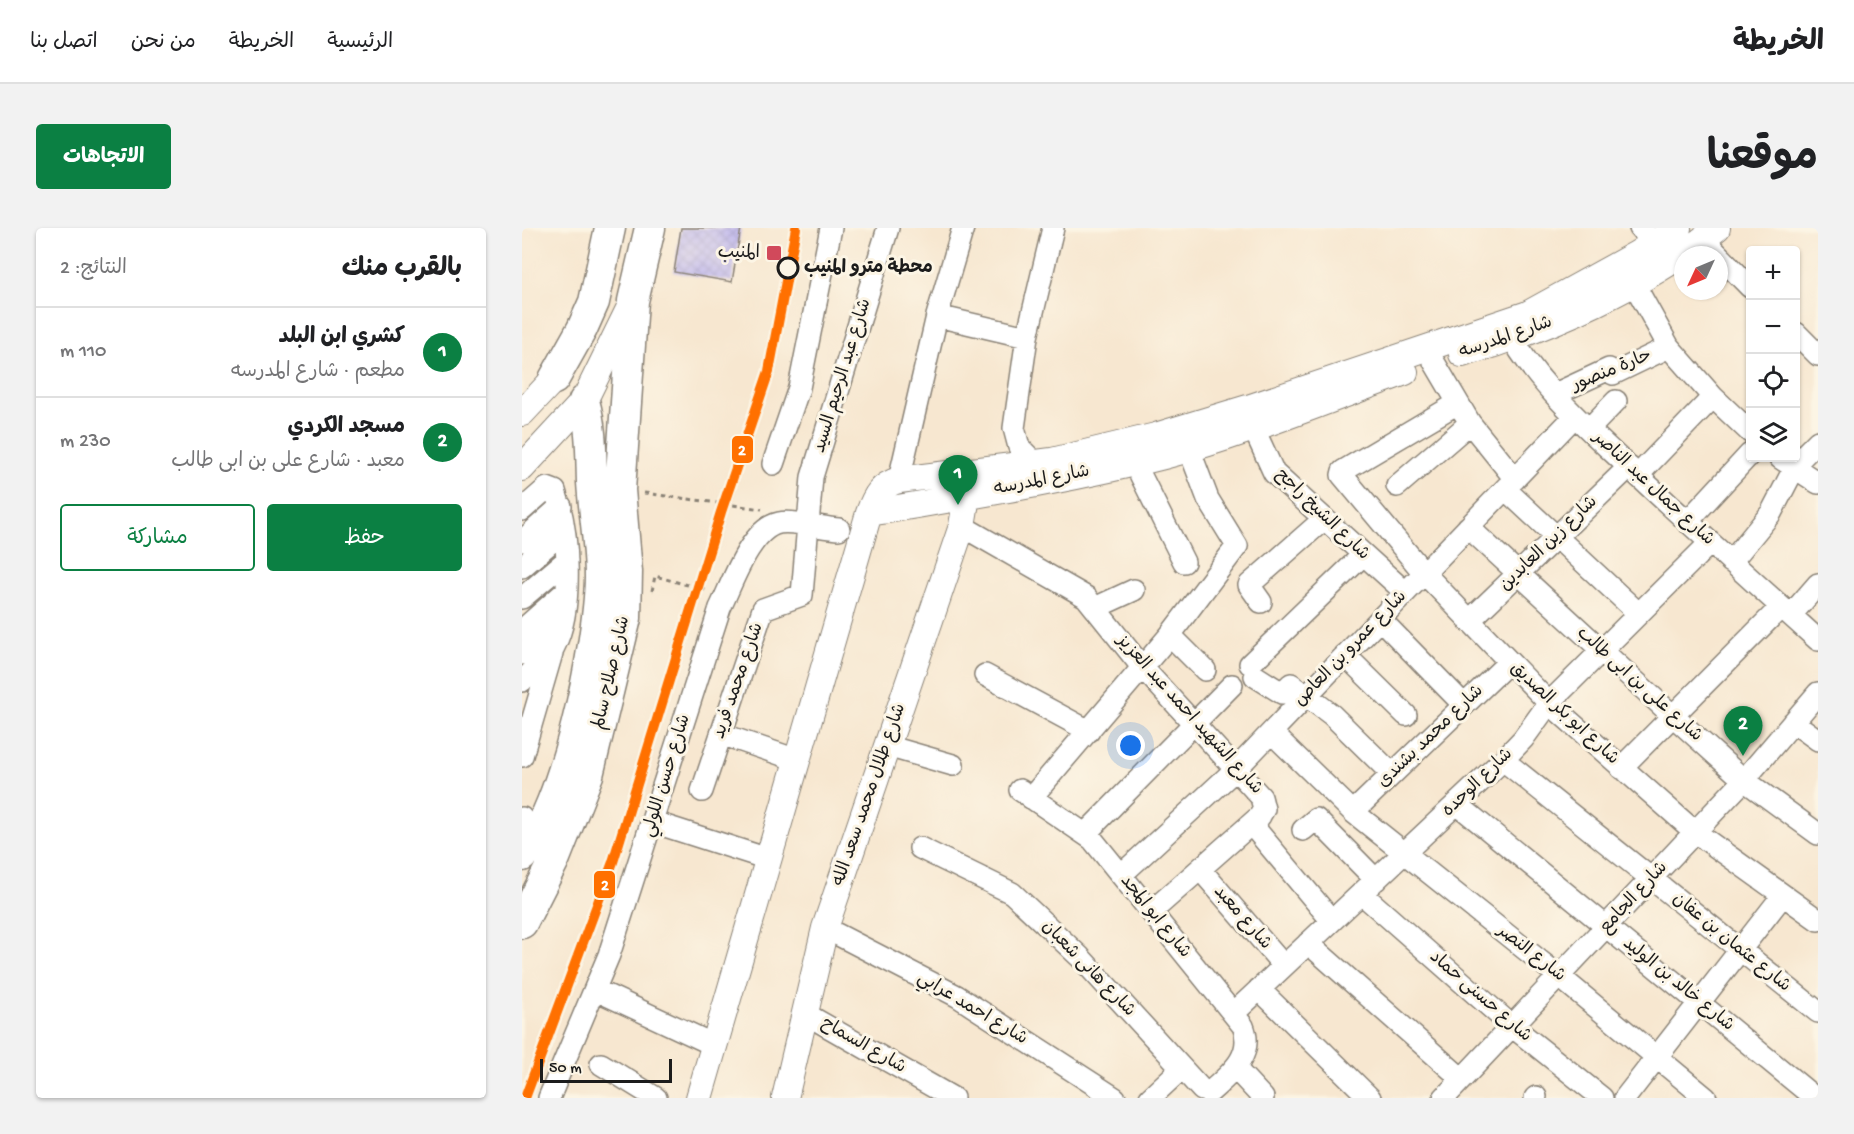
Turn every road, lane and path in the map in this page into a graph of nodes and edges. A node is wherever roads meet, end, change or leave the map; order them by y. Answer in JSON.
{"nodes":[{"id":1,"x":610,"y":228,"type":"edge"},
{"id":2,"x":650,"y":228,"type":"edge"},
{"id":3,"x":831,"y":228,"type":"edge"},
{"id":4,"x":888,"y":228,"type":"edge"},
{"id":5,"x":963,"y":228,"type":"edge"},
{"id":6,"x":1053,"y":228,"type":"edge"},
{"id":7,"x":1678,"y":228,"type":"edge"},
{"id":8,"x":1710,"y":234,"type":"edge"},
{"id":9,"x":1655,"y":244,"type":"edge"},
{"id":10,"x":1634,"y":282,"type":"junction"},
{"id":11,"x":1746,"y":282,"type":"edge"},
{"id":12,"x":633,"y":301,"type":"junction"},
{"id":13,"x":937,"y":316,"type":"junction"},
{"id":14,"x":1508,"y":331,"type":"junction"},
{"id":15,"x":1027,"y":337,"type":"junction"},
{"id":16,"x":1800,"y":337,"type":"edge"},
{"id":17,"x":1669,"y":347,"type":"junction"},
{"id":18,"x":1818,"y":356,"type":"edge"},
{"id":19,"x":1434,"y":362,"type":"junction"},
{"id":20,"x":554,"y":379,"type":"joint"},
{"id":21,"x":1555,"y":394,"type":"junction"},
{"id":22,"x":1713,"y":397,"type":"junction"},
{"id":23,"x":584,"y":401,"type":"junction"},
{"id":24,"x":1616,"y":401,"type":"dead end"},
{"id":25,"x":1458,"y":403,"type":"junction"},
{"id":26,"x":524,"y":406,"type":"edge"},
{"id":27,"x":1470,"y":423,"type":"junction"},
{"id":28,"x":1582,"y":423,"type":"junction"},
{"id":29,"x":1253,"y":427,"type":"junction"},
{"id":30,"x":1746,"y":428,"type":"edge"},
{"id":31,"x":1818,"y":441,"type":"edge"},
{"id":32,"x":1189,"y":448,"type":"junction"},
{"id":33,"x":1746,"y":458,"type":"edge"},
{"id":34,"x":1134,"y":462,"type":"junction"},
{"id":35,"x":1787,"y":463,"type":"edge"},
{"id":36,"x":773,"y":464,"type":"dead end"},
{"id":37,"x":522,"y":468,"type":"edge"},
{"id":38,"x":1633,"y":471,"type":"junction"},
{"id":39,"x":1044,"y":472,"type":"junction"},
{"id":40,"x":899,"y":480,"type":"junction"},
{"id":41,"x":1818,"y":483,"type":"edge"},
{"id":42,"x":1510,"y":484,"type":"junction"},
{"id":43,"x":1397,"y":486,"type":"dead end"},
{"id":44,"x":651,"y":493,"type":"dead end"},
{"id":45,"x":967,"y":496,"type":"junction"},
{"id":46,"x":561,"y":506,"type":"junction"},
{"id":47,"x":522,"y":510,"type":"edge"},
{"id":48,"x":771,"y":511,"type":"dead end"},
{"id":49,"x":869,"y":513,"type":"junction"},
{"id":50,"x":1323,"y":520,"type":"junction"},
{"id":51,"x":1687,"y":522,"type":"junction"},
{"id":52,"x":806,"y":526,"type":"junction"},
{"id":53,"x":962,"y":526,"type":"junction"},
{"id":54,"x":1468,"y":527,"type":"junction"},
{"id":55,"x":839,"y":529,"type":"dead end"},
{"id":56,"x":564,"y":531,"type":"junction"},
{"id":57,"x":1556,"y":537,"type":"junction"},
{"id":58,"x":522,"y":541,"type":"edge"},
{"id":59,"x":1710,"y":543,"type":"junction"},
{"id":60,"x":1405,"y":550,"type":"junction"},
{"id":61,"x":1363,"y":555,"type":"junction"},
{"id":62,"x":567,"y":560,"type":"junction"},
{"id":63,"x":1184,"y":562,"type":"dead end"},
{"id":64,"x":1731,"y":562,"type":"junction"},
{"id":65,"x":522,"y":567,"type":"edge"},
{"id":66,"x":1381,"y":571,"type":"junction"},
{"id":67,"x":1424,"y":573,"type":"junction"},
{"id":68,"x":1518,"y":574,"type":"junction"},
{"id":69,"x":656,"y":576,"type":"dead end"},
{"id":70,"x":1818,"y":584,"type":"edge"},
{"id":71,"x":1134,"y":590,"type":"dead end"},
{"id":72,"x":709,"y":591,"type":"dead end"},
{"id":73,"x":565,"y":592,"type":"junction"},
{"id":74,"x":1405,"y":592,"type":"junction"},
{"id":75,"x":802,"y":596,"type":"joint"},
{"id":76,"x":522,"y":598,"type":"edge"},
{"id":77,"x":1261,"y":602,"type":"dead end"},
{"id":78,"x":1097,"y":607,"type":"junction"},
{"id":79,"x":1786,"y":611,"type":"junction"},
{"id":80,"x":1638,"y":613,"type":"junction"},
{"id":81,"x":1380,"y":619,"type":"junction"},
{"id":82,"x":561,"y":620,"type":"junction"},
{"id":83,"x":1469,"y":621,"type":"junction"},
{"id":84,"x":522,"y":630,"type":"edge"},
{"id":85,"x":1170,"y":635,"type":"junction"},
{"id":86,"x":1818,"y":639,"type":"edge"},
{"id":87,"x":554,"y":648,"type":"junction"},
{"id":88,"x":1600,"y":652,"type":"junction"},
{"id":89,"x":522,"y":654,"type":"edge"},
{"id":90,"x":1345,"y":655,"type":"junction"},
{"id":91,"x":1509,"y":662,"type":"junction"},
{"id":92,"x":1142,"y":667,"type":"junction"},
{"id":93,"x":1205,"y":670,"type":"dead end"},
{"id":94,"x":985,"y":675,"type":"dead end"},
{"id":95,"x":522,"y":681,"type":"edge"},
{"id":96,"x":1232,"y":685,"type":"dead end"},
{"id":97,"x":1818,"y":693,"type":"edge"},
{"id":98,"x":1306,"y":695,"type":"junction"},
{"id":99,"x":1549,"y":703,"type":"junction"},
{"id":100,"x":1464,"y":705,"type":"junction"},
{"id":101,"x":1406,"y":715,"type":"dead end"},
{"id":102,"x":1672,"y":717,"type":"junction"},
{"id":103,"x":1793,"y":722,"type":"junction"},
{"id":104,"x":1194,"y":723,"type":"junction"},
{"id":105,"x":1089,"y":731,"type":"junction"},
{"id":106,"x":1272,"y":733,"type":"junction"},
{"id":107,"x":721,"y":734,"type":"junction"},
{"id":108,"x":1818,"y":740,"type":"edge"},
{"id":109,"x":887,"y":746,"type":"junction"},
{"id":110,"x":522,"y":756,"type":"edge"},
{"id":111,"x":797,"y":760,"type":"junction"},
{"id":112,"x":1503,"y":760,"type":"junction"},
{"id":113,"x":953,"y":765,"type":"dead end"},
{"id":114,"x":1621,"y":768,"type":"junction"},
{"id":115,"x":1236,"y":769,"type":"junction"},
{"id":116,"x":1392,"y":774,"type":"junction"},
{"id":117,"x":1744,"y":780,"type":"junction"},
{"id":118,"x":702,"y":791,"type":"dead end"},
{"id":119,"x":1457,"y":804,"type":"junction"},
{"id":120,"x":1353,"y":812,"type":"junction"},
{"id":121,"x":1260,"y":816,"type":"junction"},
{"id":122,"x":653,"y":822,"type":"junction"},
{"id":123,"x":1303,"y":830,"type":"dead end"},
{"id":124,"x":1695,"y":832,"type":"junction"},
{"id":125,"x":1086,"y":833,"type":"junction"},
{"id":126,"x":1818,"y":834,"type":"edge"},
{"id":127,"x":526,"y":838,"type":"edge"},
{"id":128,"x":920,"y":848,"type":"dead end"},
{"id":129,"x":1403,"y":854,"type":"junction"},
{"id":130,"x":768,"y":859,"type":"junction"},
{"id":131,"x":1200,"y":869,"type":"junction"},
{"id":132,"x":1121,"y":875,"type":"junction"},
{"id":133,"x":1651,"y":880,"type":"junction"},
{"id":134,"x":1369,"y":887,"type":"junction"},
{"id":135,"x":1783,"y":895,"type":"junction"},
{"id":136,"x":1151,"y":912,"type":"junction"},
{"id":137,"x":1818,"y":920,"type":"edge"},
{"id":138,"x":1332,"y":921,"type":"junction"},
{"id":139,"x":522,"y":923,"type":"edge"},
{"id":140,"x":1607,"y":927,"type":"junction"},
{"id":141,"x":825,"y":928,"type":"junction"},
{"id":142,"x":1308,"y":943,"type":"junction"},
{"id":143,"x":1741,"y":951,"type":"junction"},
{"id":144,"x":1284,"y":966,"type":"junction"},
{"id":145,"x":1560,"y":976,"type":"junction"},
{"id":146,"x":1259,"y":989,"type":"junction"},
{"id":147,"x":596,"y":990,"type":"junction"},
{"id":148,"x":1700,"y":1004,"type":"junction"},
{"id":149,"x":1818,"y":1012,"type":"edge"},
{"id":150,"x":804,"y":1013,"type":"junction"},
{"id":151,"x":1234,"y":1013,"type":"junction"},
{"id":152,"x":1513,"y":1027,"type":"junction"},
{"id":153,"x":714,"y":1045,"type":"junction"},
{"id":154,"x":1658,"y":1056,"type":"junction"},
{"id":155,"x":601,"y":1064,"type":"dead end"},
{"id":156,"x":1181,"y":1068,"type":"junction"},
{"id":157,"x":1234,"y":1068,"type":"junction"},
{"id":158,"x":1462,"y":1079,"type":"junction"},
{"id":159,"x":792,"y":1095,"type":"edge"},
{"id":160,"x":549,"y":1098,"type":"edge"},
{"id":161,"x":656,"y":1098,"type":"edge"},
{"id":162,"x":699,"y":1098,"type":"edge"},
{"id":163,"x":953,"y":1098,"type":"edge"},
{"id":164,"x":1115,"y":1098,"type":"edge"},
{"id":165,"x":1149,"y":1098,"type":"edge"},
{"id":166,"x":1263,"y":1098,"type":"edge"},
{"id":167,"x":1370,"y":1098,"type":"edge"},
{"id":168,"x":1444,"y":1098,"type":"edge"},
{"id":169,"x":1602,"y":1098,"type":"edge"},
{"id":170,"x":1625,"y":1098,"type":"edge"},
{"id":171,"x":1706,"y":1098,"type":"edge"},
{"id":172,"x":1815,"y":1098,"type":"edge"}],
"edges":[{"from":1,"to":20,"type":"highway"},
{"from":2,"to":12,"type":"highway","name":"شارع صلاح سالم"},
{"from":3,"to":36,"type":"street"},
{"from":4,"to":52,"type":"street","name":"شارع عبد الرحيم السيد"},
{"from":5,"to":13,"type":"street"},
{"from":6,"to":15,"type":"street"},
{"from":7,"to":9,"type":"main road","name":"شارع المدرسه"},
{"from":8,"to":9,"type":"main road","name":"شارع المدرسه"},
{"from":8,"to":11,"type":"street"},
{"from":9,"to":10,"type":"main road","name":"شارع المدرسه"},
{"from":9,"to":14,"type":"main road","name":"شارع المدرسه"},
{"from":10,"to":14,"type":"main road","name":"شارع المدرسه"},
{"from":10,"to":17,"type":"street"},
{"from":12,"to":23,"type":"main road"},
{"from":12,"to":139,"type":"highway","name":"شارع صلاح سالم"},
{"from":13,"to":15,"type":"street"},
{"from":13,"to":40,"type":"street"},
{"from":14,"to":19,"type":"main road","name":"شارع المدرسه"},
{"from":14,"to":21,"type":"street","name":"شارع جمال عبد الناصر"},
{"from":14,"to":39,"type":"main road","name":"شارع المدرسه"},
{"from":15,"to":39,"type":"street"},
{"from":16,"to":18,"type":"street"},
{"from":17,"to":21,"type":"street","name":"حارة منصور"},
{"from":17,"to":22,"type":"street"},
{"from":19,"to":25,"type":"street"},
{"from":19,"to":29,"type":"main road","name":"شارع المدرسه"},
{"from":20,"to":26,"type":"main road"},
{"from":21,"to":28,"type":"street","name":"شارع جمال عبد الناصر"},
{"from":22,"to":30,"type":"street"},
{"from":22,"to":38,"type":"street","name":"شارع زين العابدين"},
{"from":23,"to":37,"type":"main road"},
{"from":23,"to":127,"type":"highway","name":"شارع صلاح سالم"},
{"from":24,"to":28,"type":"street","name":"شارع عمرو بن العاص"},
{"from":25,"to":27,"type":"street"},
{"from":25,"to":60,"type":"street","name":"شارع ابو بكر الصديق"},
{"from":27,"to":42,"type":"street"},
{"from":27,"to":43,"type":"street"},
{"from":28,"to":38,"type":"street","name":"شارع جمال عبد الناصر"},
{"from":28,"to":42,"type":"street","name":"شارع عمرو بن العاص"},
{"from":29,"to":32,"type":"main road","name":"شارع المدرسه"},
{"from":29,"to":50,"type":"street","name":"شارع الشيخ راجح"},
{"from":31,"to":35,"type":"street"},
{"from":32,"to":34,"type":"main road","name":"شارع المدرسه"},
{"from":32,"to":85,"type":"street"},
{"from":33,"to":51,"type":"street"},
{"from":34,"to":39,"type":"main road","name":"شارع المدرسه"},
{"from":34,"to":63,"type":"street"},
{"from":35,"to":41,"type":"street"},
{"from":35,"to":64,"type":"street"},
{"from":38,"to":51,"type":"street","name":"شارع جمال عبد الناصر"},
{"from":38,"to":57,"type":"street","name":"شارع زين العابدين"},
{"from":39,"to":40,"type":"main road","name":"شارع المدرسه"},
{"from":39,"to":45,"type":"main road","name":"شارع المدرسه"},
{"from":40,"to":49,"type":"main road","name":"شارع المدرسه"},
{"from":42,"to":54,"type":"street","name":"شارع عمرو بن العاص"},
{"from":42,"to":57,"type":"street"},
{"from":44,"to":48,"type":"path"},
{"from":45,"to":49,"type":"main road","name":"شارع المدرسه"},
{"from":45,"to":53,"type":"main road","name":"شارع طلال محمد سعد الله"},
{"from":46,"to":47,"type":"street"},
{"from":46,"to":56,"type":"street"},
{"from":46,"to":58,"type":"street"},
{"from":49,"to":111,"type":"main road"},
{"from":50,"to":61,"type":"street","name":"شارع الشيخ راجح"},
{"from":50,"to":77,"type":"street"},
{"from":51,"to":59,"type":"street","name":"شارع جمال عبد الناصر"},
{"from":52,"to":55,"type":"street","name":"شارع حسن اللولي"},
{"from":52,"to":75,"type":"street","name":"شارع عبد الرحيم السيد"},
{"from":52,"to":122,"type":"street","name":"شارع حسن اللولي"},
{"from":53,"to":78,"type":"street","name":"شارع الشهيد احمد عبد العزيز"},
{"from":53,"to":109,"type":"main road","name":"شارع طلال محمد سعد الله"},
{"from":54,"to":67,"type":"street","name":"شارع عمرو بن العاص"},
{"from":54,"to":68,"type":"street","name":"شارع على بن ابى طالب"},
{"from":56,"to":62,"type":"street"},
{"from":56,"to":65,"type":"street"},
{"from":57,"to":68,"type":"street","name":"شارع زين العابدين"},
{"from":57,"to":80,"type":"street"},
{"from":59,"to":64,"type":"street","name":"شارع جمال عبد الناصر"},
{"from":59,"to":80,"type":"street","name":"شارع الوحده"},
{"from":60,"to":66,"type":"street"},
{"from":60,"to":67,"type":"street","name":"شارع ابو بكر الصديق"},
{"from":61,"to":66,"type":"street","name":"شارع الشيخ راجح"},
{"from":61,"to":98,"type":"street"},
{"from":62,"to":73,"type":"street"},
{"from":62,"to":76,"type":"street"},
{"from":64,"to":79,"type":"street","name":"شارع جمال عبد الناصر"},
{"from":66,"to":74,"type":"street","name":"شارع الشيخ راجح"},
{"from":67,"to":74,"type":"street","name":"شارع عمرو بن العاص"},
{"from":67,"to":83,"type":"street","name":"شارع ابو بكر الصديق"},
{"from":68,"to":83,"type":"street","name":"شارع زين العابدين"},
{"from":68,"to":88,"type":"street","name":"شارع على بن ابى طالب"},
{"from":69,"to":72,"type":"path"},
{"from":70,"to":79,"type":"street"},
{"from":71,"to":78,"type":"street"},
{"from":73,"to":82,"type":"street"},
{"from":73,"to":84,"type":"street"},
{"from":74,"to":81,"type":"street","name":"شارع عمرو بن العاص"},
{"from":75,"to":107,"type":"street","name":"شارع محمد فريد"},
{"from":78,"to":92,"type":"street","name":"شارع الشهيد احمد عبد العزيز"},
{"from":79,"to":86,"type":"street","name":"شارع جمال عبد الناصر"},
{"from":79,"to":102,"type":"street"},
{"from":80,"to":88,"type":"street","name":"شارع الوحده"},
{"from":81,"to":90,"type":"street","name":"شارع عمرو بن العاص"},
{"from":81,"to":100,"type":"street"},
{"from":82,"to":87,"type":"street"},
{"from":82,"to":89,"type":"street"},
{"from":83,"to":91,"type":"street","name":"شارع ابو بكر الصديق"},
{"from":85,"to":92,"type":"street"},
{"from":85,"to":93,"type":"street"},
{"from":87,"to":95,"type":"street"},
{"from":87,"to":110,"type":"street"},
{"from":88,"to":99,"type":"street","name":"شارع الوحده"},
{"from":88,"to":102,"type":"street","name":"شارع على بن ابى طالب"},
{"from":90,"to":98,"type":"street","name":"شارع عمرو بن العاص"},
{"from":90,"to":101,"type":"street"},
{"from":91,"to":99,"type":"street","name":"شارع ابو بكر الصديق"},
{"from":91,"to":100,"type":"street","name":"شارع محمد بشندى"},
{"from":92,"to":104,"type":"street","name":"شارع الشهيد احمد عبد العزيز"},
{"from":92,"to":105,"type":"street"},
{"from":94,"to":105,"type":"street"},
{"from":96,"to":104,"type":"street"},
{"from":97,"to":103,"type":"street","name":"شارع الجامع"},
{"from":98,"to":106,"type":"street","name":"شارع عمرو بن العاص"},
{"from":98,"to":116,"type":"street"},
{"from":99,"to":112,"type":"street","name":"شارع الوحده"},
{"from":99,"to":114,"type":"street","name":"شارع ابو بكر الصديق"},
{"from":100,"to":116,"type":"street","name":"شارع محمد بشندى"},
{"from":102,"to":114,"type":"street"},
{"from":102,"to":117,"type":"street","name":"شارع على بن ابى طالب"},
{"from":103,"to":108,"type":"street"},
{"from":103,"to":117,"type":"street","name":"شارع الجامع"},
{"from":104,"to":115,"type":"street","name":"شارع الشهيد احمد عبد العزيز"},
{"from":104,"to":125,"type":"street"},
{"from":105,"to":125,"type":"street","name":"شارع ابو المجد"},
{"from":106,"to":115,"type":"street","name":"شارع عمرو بن العاص"},
{"from":106,"to":120,"type":"street","name":"شارع النصر"},
{"from":107,"to":111,"type":"street"},
{"from":107,"to":118,"type":"street","name":"شارع محمد فريد"},
{"from":109,"to":113,"type":"street"},
{"from":109,"to":141,"type":"main road","name":"شارع طلال محمد سعد الله"},
{"from":111,"to":130,"type":"main road"},
{"from":112,"to":119,"type":"street","name":"شارع الوحده"},
{"from":112,"to":133,"type":"street","name":"شارع عثمان بن عفان"},
{"from":114,"to":124,"type":"street","name":"شارع ابو بكر الصديق"},
{"from":115,"to":121,"type":"street","name":"شارع الشهيد احمد عبد العزيز"},
{"from":115,"to":132,"type":"street","name":"شارع عمرو بن العاص"},
{"from":116,"to":120,"type":"street","name":"شارع محمد بشندى"},
{"from":117,"to":124,"type":"street","name":"شارع الجامع"},
{"from":117,"to":126,"type":"street","name":"شارع على بن ابى طالب"},
{"from":119,"to":129,"type":"street","name":"شارع الوحده"},
{"from":119,"to":140,"type":"street","name":"شارع خالد بن الوليد"},
{"from":120,"to":129,"type":"street","name":"شارع النصر"},
{"from":121,"to":131,"type":"street"},
{"from":121,"to":138,"type":"street","name":"شارع الشهيد احمد عبد العزيز"},
{"from":122,"to":130,"type":"street"},
{"from":122,"to":147,"type":"street","name":"شارع حسن اللولي"},
{"from":123,"to":134,"type":"street","name":"شارع حسنى حماد"},
{"from":124,"to":133,"type":"street","name":"شارع الجامع"},
{"from":124,"to":135,"type":"street","name":"شارع ابو بكر الصديق"},
{"from":125,"to":132,"type":"street","name":"شارع ابو المجد"},
{"from":128,"to":156,"type":"street","name":"شارع هانى شعبان"},
{"from":129,"to":134,"type":"street","name":"شارع الوحده"},
{"from":129,"to":145,"type":"street","name":"شارع النصر"},
{"from":130,"to":153,"type":"main road"},
{"from":131,"to":136,"type":"street"},
{"from":131,"to":144,"type":"street","name":"شارع معبد"},
{"from":132,"to":136,"type":"street","name":"شارع ابو المجد"},
{"from":133,"to":140,"type":"street","name":"شارع الجامع"},
{"from":133,"to":143,"type":"street","name":"شارع عثمان بن عفان"},
{"from":134,"to":138,"type":"street","name":"شارع الوحده"},
{"from":134,"to":152,"type":"street","name":"شارع حسنى حماد"},
{"from":135,"to":137,"type":"street","name":"شارع ابو بكر الصديق"},
{"from":135,"to":143,"type":"street"},
{"from":136,"to":151,"type":"street","name":"شارع ابو المجد"},
{"from":138,"to":142,"type":"street","name":"شارع الوحده"},
{"from":140,"to":145,"type":"street","name":"شارع الجامع"},
{"from":140,"to":148,"type":"street","name":"شارع خالد بن الوليد"},
{"from":141,"to":150,"type":"main road","name":"شارع طلال محمد سعد الله"},
{"from":141,"to":164,"type":"street","name":"شارع احمد عرابي"},
{"from":142,"to":144,"type":"street","name":"شارع الوحده"},
{"from":142,"to":158,"type":"street"},
{"from":143,"to":148,"type":"street"},
{"from":143,"to":149,"type":"street","name":"شارع عثمان بن عفان"},
{"from":144,"to":146,"type":"street","name":"شارع الوحده"},
{"from":145,"to":152,"type":"street","name":"شارع الجامع"},
{"from":145,"to":154,"type":"street","name":"شارع النصر"},
{"from":146,"to":151,"type":"street","name":"شارع الوحده"},
{"from":146,"to":167,"type":"street"},
{"from":147,"to":153,"type":"street"},
{"from":147,"to":160,"type":"street","name":"شارع حسن اللولي"},
{"from":148,"to":154,"type":"street"},
{"from":148,"to":172,"type":"street","name":"شارع خالد بن الوليد"},
{"from":150,"to":159,"type":"main road","name":"شارع طلال محمد سعد الله"},
{"from":150,"to":163,"type":"street","name":"شارع السماح"},
{"from":151,"to":157,"type":"street","name":"شارع ابو المجد"},
{"from":152,"to":158,"type":"street","name":"شارع الجامع"},
{"from":152,"to":169,"type":"street","name":"شارع حسنى حماد"},
{"from":153,"to":162,"type":"main road"},
{"from":154,"to":170,"type":"street"},
{"from":154,"to":171,"type":"street","name":"شارع النصر"},
{"from":155,"to":161,"type":"street"},
{"from":156,"to":157,"type":"street","name":"شارع هانى شعبان"},
{"from":156,"to":165,"type":"street"},
{"from":157,"to":166,"type":"street"},
{"from":158,"to":168,"type":"street","name":"شارع الجامع"}]}
